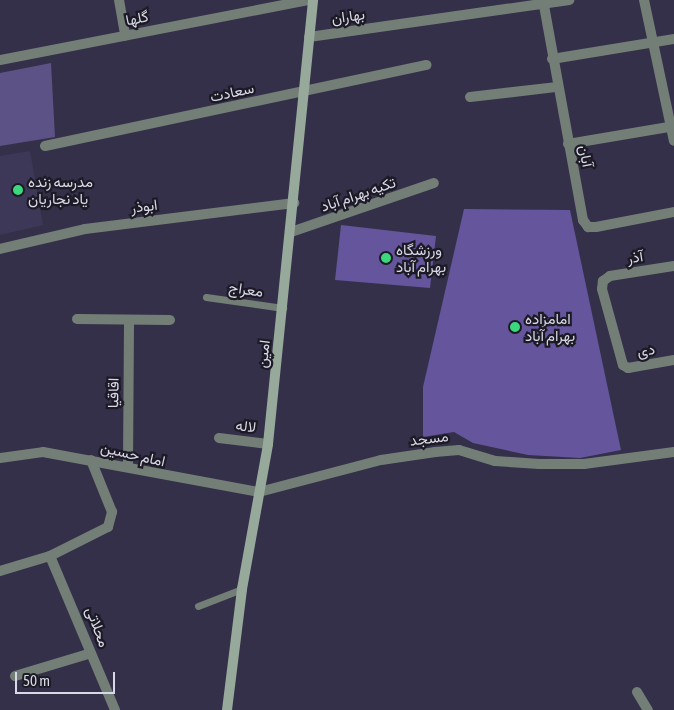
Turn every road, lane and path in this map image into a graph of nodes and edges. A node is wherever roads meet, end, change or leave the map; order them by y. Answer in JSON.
{"nodes":[{"id":1,"x":118,"y":0,"type":"edge"},
{"id":2,"x":311,"y":0,"type":"edge"},
{"id":3,"x":569,"y":0,"type":"edge"},
{"id":4,"x":644,"y":0,"type":"edge"},
{"id":5,"x":543,"y":2,"type":"edge"},
{"id":6,"x":125,"y":36,"type":"junction"},
{"id":7,"x":309,"y":37,"type":"junction"},
{"id":8,"x":674,"y":39,"type":"edge"},
{"id":9,"x":651,"y":42,"type":"junction"},
{"id":10,"x":552,"y":59,"type":"junction"},
{"id":11,"x":0,"y":60,"type":"edge"},
{"id":12,"x":426,"y":65,"type":"dead end"},
{"id":13,"x":557,"y":87,"type":"junction"},
{"id":14,"x":304,"y":93,"type":"junction"},
{"id":15,"x":470,"y":98,"type":"dead end"},
{"id":16,"x":673,"y":126,"type":"edge"},
{"id":17,"x":674,"y":141,"type":"edge"},
{"id":18,"x":568,"y":144,"type":"junction"},
{"id":19,"x":45,"y":146,"type":"dead end"},
{"id":20,"x":434,"y":183,"type":"dead end"},
{"id":21,"x":294,"y":203,"type":"junction"},
{"id":22,"x":674,"y":212,"type":"edge"},
{"id":23,"x":290,"y":232,"type":"junction"},
{"id":24,"x":0,"y":248,"type":"edge"},
{"id":25,"x":674,"y":266,"type":"edge"},
{"id":26,"x":206,"y":297,"type":"dead end"},
{"id":27,"x":283,"y":308,"type":"junction"},
{"id":28,"x":77,"y":319,"type":"dead end"},
{"id":29,"x":129,"y":320,"type":"junction"},
{"id":30,"x":170,"y":320,"type":"dead end"},
{"id":31,"x":674,"y":360,"type":"edge"},
{"id":32,"x":623,"y":365,"type":"joint"},
{"id":33,"x":219,"y":438,"type":"dead end"},
{"id":34,"x":268,"y":444,"type":"junction"},
{"id":35,"x":674,"y":452,"type":"edge"},
{"id":36,"x":0,"y":458,"type":"edge"},
{"id":37,"x":91,"y":460,"type":"junction"},
{"id":38,"x":128,"y":467,"type":"junction"},
{"id":39,"x":259,"y":492,"type":"junction"},
{"id":40,"x":50,"y":556,"type":"junction"},
{"id":41,"x":0,"y":571,"type":"edge"},
{"id":42,"x":242,"y":589,"type":"junction"},
{"id":43,"x":198,"y":606,"type":"dead end"},
{"id":44,"x":91,"y":653,"type":"junction"},
{"id":45,"x":15,"y":676,"type":"dead end"},
{"id":46,"x":637,"y":692,"type":"dead end"},
{"id":47,"x":116,"y":710,"type":"edge"},
{"id":48,"x":227,"y":710,"type":"edge"},
{"id":49,"x":648,"y":710,"type":"edge"}],
"edges":[{"from":1,"to":6,"type":"street"},
{"from":2,"to":6,"type":"street","name":"گلها"},
{"from":2,"to":7,"type":"main road","name":"امین"},
{"from":3,"to":5,"type":"street","name":"بهاران"},
{"from":4,"to":9,"type":"street"},
{"from":5,"to":7,"type":"street","name":"بهاران"},
{"from":5,"to":10,"type":"street","name":"آبان"},
{"from":6,"to":11,"type":"street","name":"گلها"},
{"from":7,"to":14,"type":"main road","name":"امین"},
{"from":8,"to":9,"type":"street"},
{"from":9,"to":10,"type":"street"},
{"from":9,"to":16,"type":"street"},
{"from":10,"to":13,"type":"street","name":"آبان"},
{"from":12,"to":14,"type":"street","name":"سعادت"},
{"from":13,"to":15,"type":"street"},
{"from":13,"to":18,"type":"street","name":"آبان"},
{"from":14,"to":19,"type":"street","name":"سعادت"},
{"from":14,"to":21,"type":"main road","name":"امین"},
{"from":16,"to":17,"type":"street"},
{"from":16,"to":18,"type":"street"},
{"from":18,"to":22,"type":"street","name":"آبان"},
{"from":20,"to":23,"type":"street","name":"تکیه بهرام آباد"},
{"from":21,"to":23,"type":"main road","name":"امین"},
{"from":21,"to":24,"type":"street","name":"ابوذر"},
{"from":23,"to":27,"type":"main road","name":"امین"},
{"from":25,"to":32,"type":"street","name":"آذر"},
{"from":26,"to":27,"type":"lane","name":"معراج"},
{"from":27,"to":34,"type":"main road","name":"امین"},
{"from":28,"to":29,"type":"street"},
{"from":29,"to":30,"type":"street"},
{"from":29,"to":38,"type":"street","name":"اقاقیا"},
{"from":31,"to":32,"type":"street","name":"دی"},
{"from":33,"to":34,"type":"street","name":"لاله"},
{"from":34,"to":39,"type":"main road","name":"امین"},
{"from":35,"to":39,"type":"street","name":"مسجد"},
{"from":36,"to":37,"type":"street","name":"امام حسین"},
{"from":37,"to":38,"type":"street","name":"امام حسین"},
{"from":37,"to":40,"type":"street"},
{"from":38,"to":39,"type":"street","name":"امام حسین"},
{"from":39,"to":42,"type":"main road","name":"امین"},
{"from":40,"to":41,"type":"street"},
{"from":40,"to":44,"type":"street","name":"محلاتی"},
{"from":42,"to":43,"type":"lane"},
{"from":42,"to":48,"type":"main road","name":"امین"},
{"from":44,"to":45,"type":"street"},
{"from":44,"to":47,"type":"street","name":"محلاتی"},
{"from":46,"to":49,"type":"street"}]}
